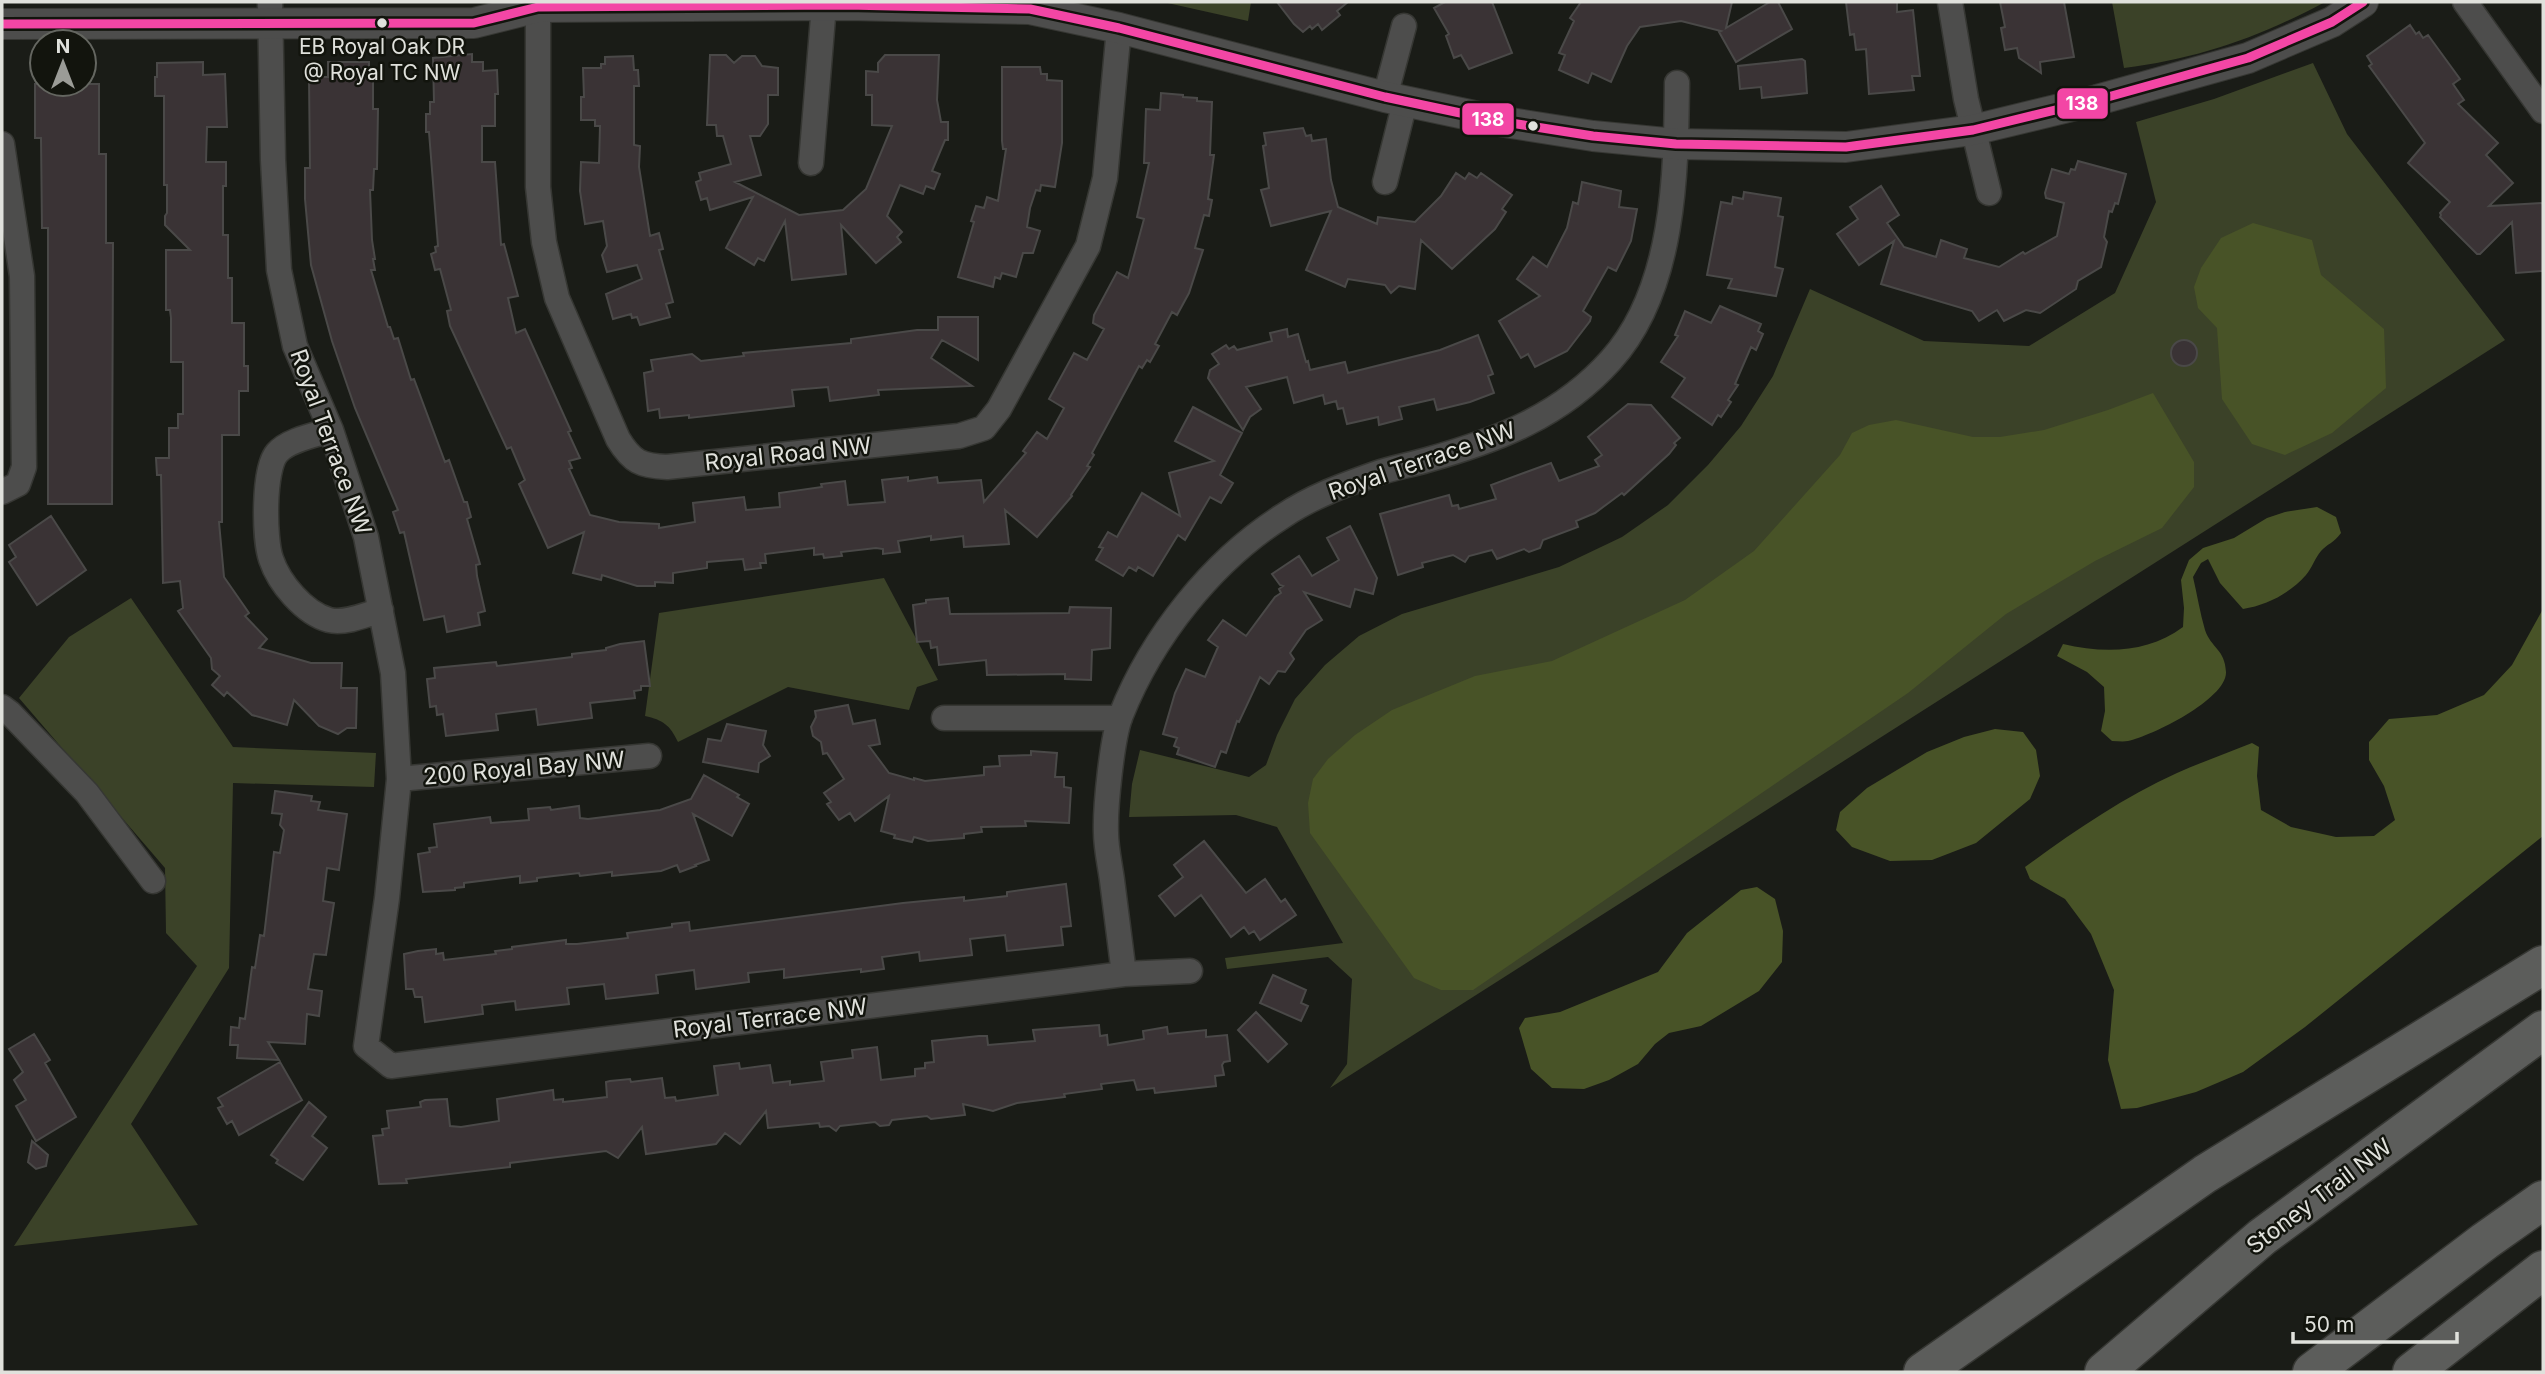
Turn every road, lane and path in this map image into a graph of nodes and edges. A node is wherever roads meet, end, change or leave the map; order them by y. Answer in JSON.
{"nodes":[{"id":1,"x":1950,"y":2,"type":"edge"},
{"id":2,"x":2363,"y":2,"type":"edge"},
{"id":3,"x":2465,"y":2,"type":"edge"},
{"id":4,"x":523,"y":5,"type":"edge"},
{"id":5,"x":824,"y":5,"type":"junction"},
{"id":6,"x":270,"y":13,"type":"edge"},
{"id":7,"x":2,"y":24,"type":"edge"},
{"id":8,"x":1404,"y":26,"type":"dead end"},
{"id":9,"x":1119,"y":28,"type":"junction"},
{"id":10,"x":1677,"y":83,"type":"dead end"},
{"id":11,"x":1395,"y":100,"type":"junction"},
{"id":12,"x":2543,"y":111,"type":"edge"},
{"id":13,"x":1973,"y":130,"type":"junction"},
{"id":14,"x":1676,"y":144,"type":"junction"},
{"id":15,"x":3,"y":157,"type":"edge"},
{"id":16,"x":811,"y":163,"type":"dead end"},
{"id":17,"x":1385,"y":182,"type":"dead end"},
{"id":18,"x":1989,"y":193,"type":"dead end"},
{"id":19,"x":331,"y":430,"type":"junction"},
{"id":20,"x":2,"y":492,"type":"edge"},
{"id":21,"x":381,"y":610,"type":"junction"},
{"id":22,"x":2,"y":707,"type":"edge"},
{"id":23,"x":944,"y":718,"type":"dead end"},
{"id":24,"x":1120,"y":718,"type":"junction"},
{"id":25,"x":649,"y":756,"type":"dead end"},
{"id":26,"x":399,"y":779,"type":"junction"},
{"id":27,"x":153,"y":881,"type":"dead end"},
{"id":28,"x":2543,"y":965,"type":"edge"},
{"id":29,"x":1190,"y":971,"type":"dead end"},
{"id":30,"x":1124,"y":974,"type":"junction"},
{"id":31,"x":2543,"y":1030,"type":"edge"},
{"id":32,"x":2205,"y":1174,"type":"junction"},
{"id":33,"x":2543,"y":1200,"type":"edge"},
{"id":34,"x":2543,"y":1270,"type":"edge"},
{"id":35,"x":1923,"y":1372,"type":"edge"},
{"id":36,"x":1964,"y":1372,"type":"edge"},
{"id":37,"x":2104,"y":1372,"type":"edge"},
{"id":38,"x":2312,"y":1372,"type":"edge"},
{"id":39,"x":2412,"y":1372,"type":"edge"}],
"edges":[{"from":1,"to":13,"type":"street"},
{"from":2,"to":13,"type":"street"},
{"from":3,"to":12,"type":"street"},
{"from":4,"to":5,"type":"street"},
{"from":4,"to":6,"type":"street"},
{"from":4,"to":9,"type":"street","name":"Royal Road NW"},
{"from":5,"to":9,"type":"street"},
{"from":5,"to":16,"type":"street"},
{"from":6,"to":7,"type":"street"},
{"from":6,"to":19,"type":"street","name":"Royal Terrace NW"},
{"from":8,"to":11,"type":"street"},
{"from":9,"to":11,"type":"street"},
{"from":10,"to":14,"type":"street","name":"Royal Terrace NW"},
{"from":11,"to":14,"type":"street"},
{"from":11,"to":17,"type":"street"},
{"from":13,"to":14,"type":"street"},
{"from":13,"to":18,"type":"street"},
{"from":14,"to":24,"type":"street","name":"Royal Terrace NW"},
{"from":15,"to":20,"type":"street"},
{"from":19,"to":21,"type":"street","name":"Royal Terrace NW"},
{"from":19,"to":21,"type":"street"},
{"from":21,"to":26,"type":"street","name":"Royal Terrace NW"},
{"from":22,"to":27,"type":"street"},
{"from":23,"to":24,"type":"street"},
{"from":24,"to":30,"type":"street","name":"Royal Terrace NW"},
{"from":25,"to":26,"type":"street","name":"200 Royal Bay NW"},
{"from":26,"to":30,"type":"street","name":"Royal Terrace NW"},
{"from":28,"to":32,"type":"highway"},
{"from":29,"to":30,"type":"street"},
{"from":31,"to":37,"type":"highway","name":"Stoney Trail NW"},
{"from":32,"to":35,"type":"highway"},
{"from":32,"to":36,"type":"highway"},
{"from":33,"to":38,"type":"highway"},
{"from":34,"to":39,"type":"highway"}]}
